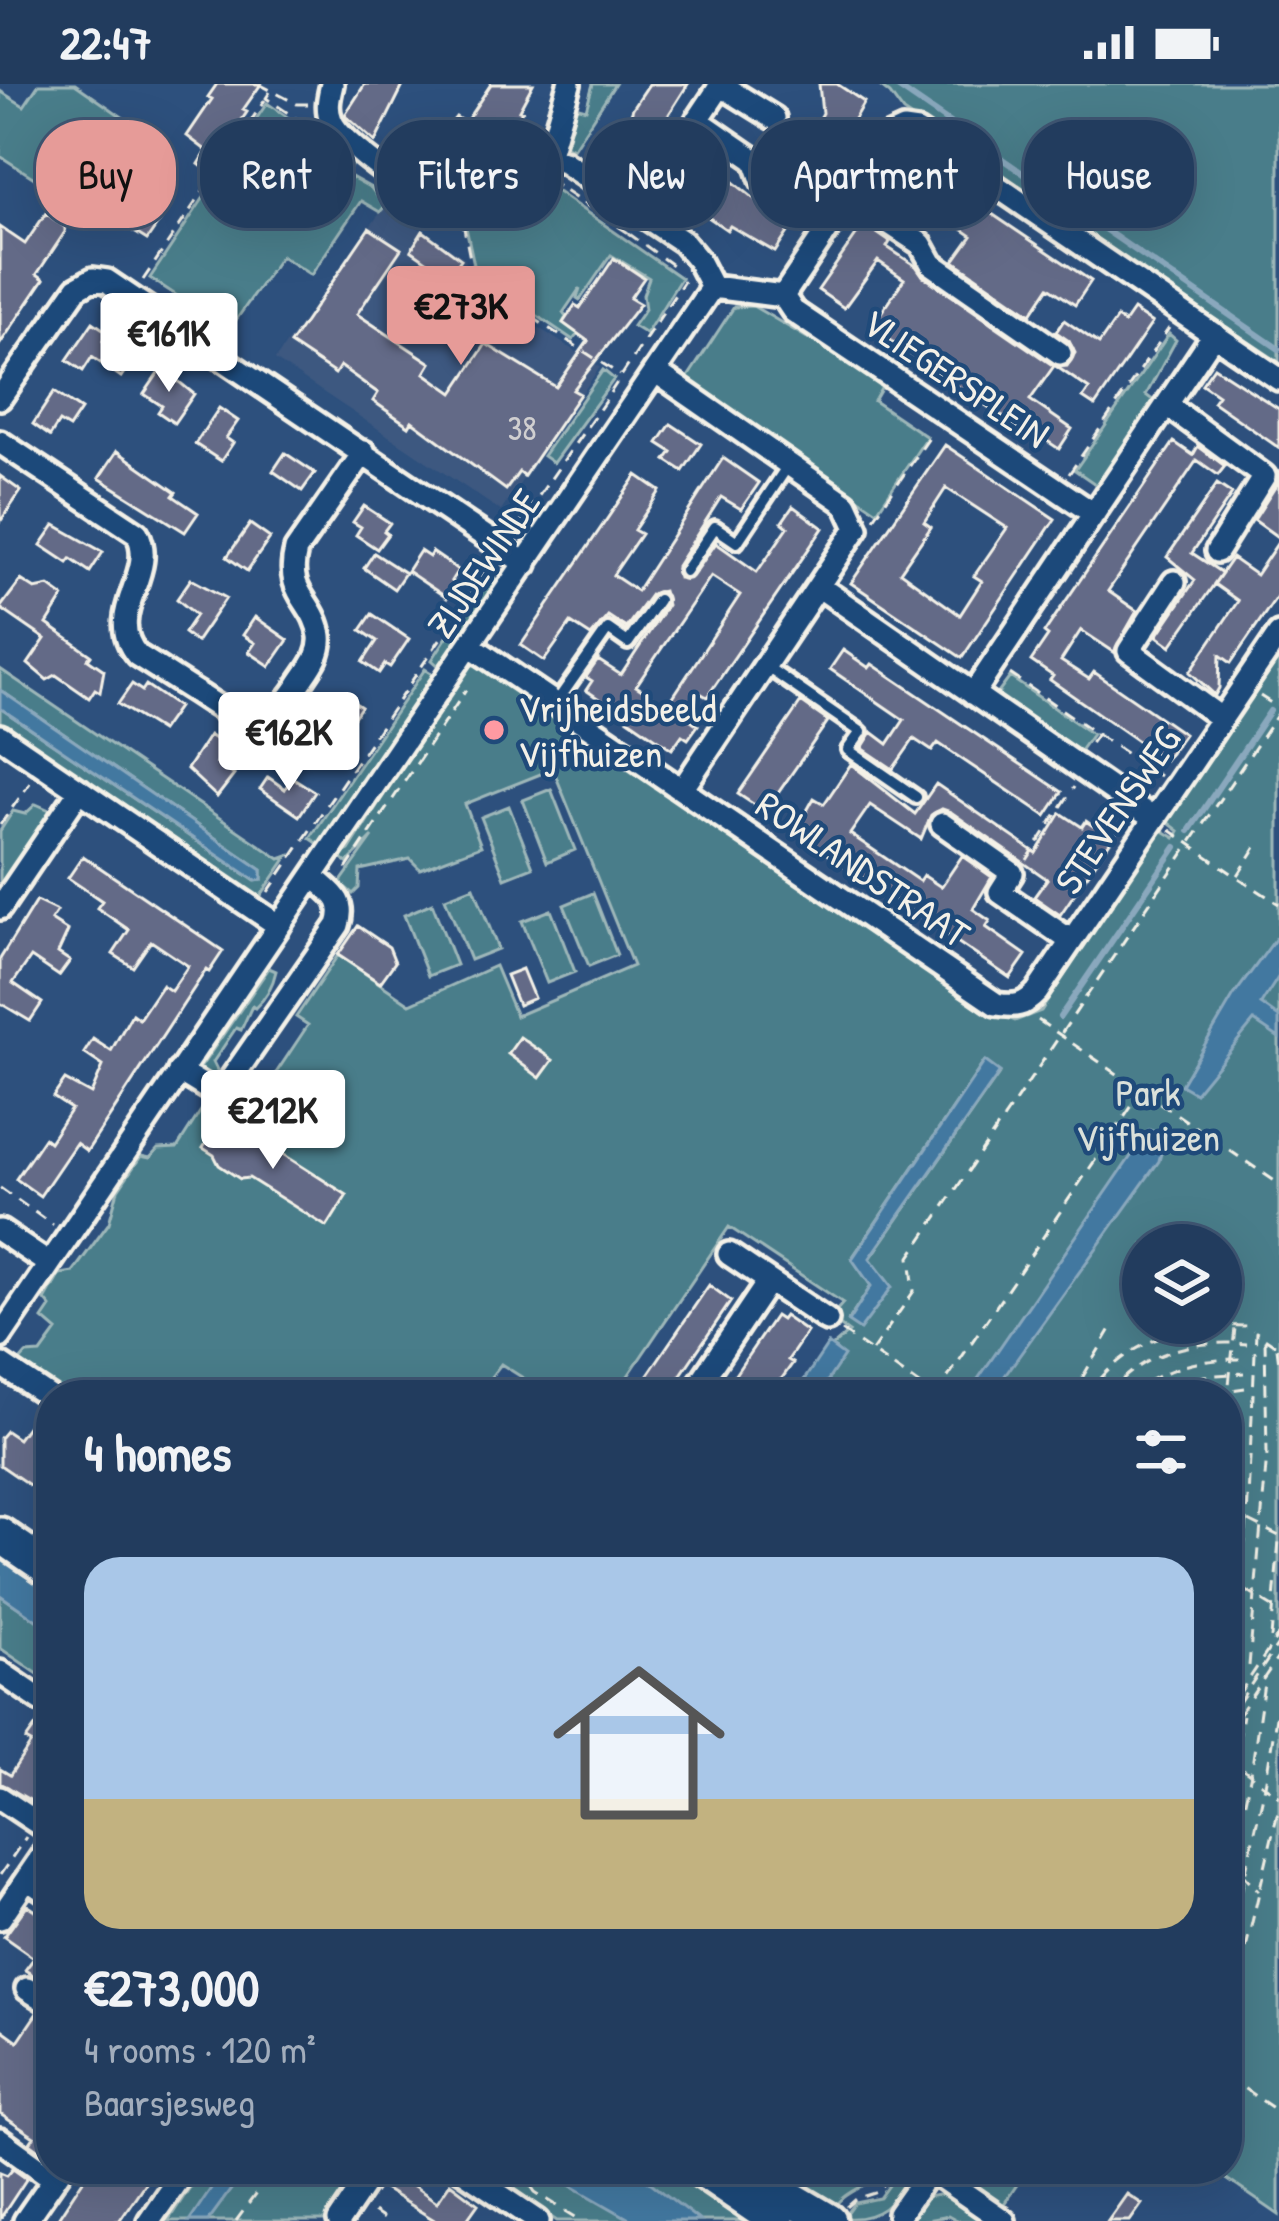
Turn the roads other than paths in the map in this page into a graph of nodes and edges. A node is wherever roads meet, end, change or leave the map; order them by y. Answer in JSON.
{"nodes":[{"id":1,"x":568,"y":84,"type":"edge"},
{"id":2,"x":720,"y":85,"type":"edge"},
{"id":3,"x":330,"y":94,"type":"edge"},
{"id":4,"x":774,"y":118,"type":"dead end"},
{"id":5,"x":558,"y":120,"type":"edge"},
{"id":6,"x":697,"y":120,"type":"edge"},
{"id":7,"x":377,"y":162,"type":"edge"},
{"id":8,"x":1000,"y":189,"type":"edge"},
{"id":9,"x":663,"y":228,"type":"edge"},
{"id":10,"x":829,"y":228,"type":"edge"},
{"id":11,"x":897,"y":228,"type":"edge"},
{"id":12,"x":712,"y":287,"type":"junction"},
{"id":13,"x":783,"y":296,"type":"junction"},
{"id":14,"x":1214,"y":334,"type":"junction"},
{"id":15,"x":1060,"y":353,"type":"dead end"},
{"id":16,"x":656,"y":373,"type":"junction"},
{"id":17,"x":1279,"y":379,"type":"edge"},
{"id":18,"x":0,"y":398,"type":"edge"},
{"id":19,"x":1167,"y":404,"type":"junction"},
{"id":20,"x":0,"y":442,"type":"edge"},
{"id":21,"x":364,"y":452,"type":"junction"},
{"id":22,"x":789,"y":464,"type":"junction"},
{"id":23,"x":1094,"y":514,"type":"junction"},
{"id":24,"x":1216,"y":551,"type":"dead end"},
{"id":25,"x":526,"y":564,"type":"junction"},
{"id":26,"x":685,"y":571,"type":"dead end"},
{"id":27,"x":1174,"y":582,"type":"dead end"},
{"id":28,"x":820,"y":588,"type":"junction"},
{"id":29,"x":658,"y":600,"type":"dead end"},
{"id":30,"x":1279,"y":634,"type":"edge"},
{"id":31,"x":471,"y":646,"type":"junction"},
{"id":32,"x":766,"y":667,"type":"junction"},
{"id":33,"x":973,"y":694,"type":"junction"},
{"id":34,"x":556,"y":703,"type":"junction"},
{"id":35,"x":1222,"y":719,"type":"junction"},
{"id":36,"x":0,"y":736,"type":"edge"},
{"id":37,"x":683,"y":788,"type":"junction"},
{"id":38,"x":80,"y":790,"type":"junction"},
{"id":39,"x":916,"y":797,"type":"dead end"},
{"id":40,"x":1154,"y":818,"type":"junction"},
{"id":41,"x":942,"y":824,"type":"dead end"},
{"id":42,"x":314,"y":878,"type":"junction"},
{"id":43,"x":0,"y":908,"type":"edge"},
{"id":44,"x":279,"y":926,"type":"junction"},
{"id":45,"x":1071,"y":941,"type":"junction"},
{"id":46,"x":1037,"y":992,"type":"joint"},
{"id":47,"x":179,"y":1071,"type":"junction"},
{"id":48,"x":0,"y":1231,"type":"edge"},
{"id":49,"x":729,"y":1255,"type":"dead end"},
{"id":50,"x":49,"y":1264,"type":"junction"},
{"id":51,"x":768,"y":1282,"type":"junction"},
{"id":52,"x":826,"y":1320,"type":"road end"},
{"id":53,"x":0,"y":1337,"type":"edge"},
{"id":54,"x":0,"y":1364,"type":"edge"},
{"id":55,"x":702,"y":1380,"type":"edge"},
{"id":56,"x":36,"y":1388,"type":"edge"},
{"id":57,"x":0,"y":1534,"type":"edge"},
{"id":58,"x":36,"y":1559,"type":"edge"},
{"id":59,"x":0,"y":1672,"type":"edge"},
{"id":60,"x":36,"y":1697,"type":"edge"},
{"id":61,"x":0,"y":1798,"type":"edge"},
{"id":62,"x":36,"y":1822,"type":"edge"},
{"id":63,"x":36,"y":1866,"type":"edge"},
{"id":64,"x":27,"y":1879,"type":"junction"},
{"id":65,"x":36,"y":1885,"type":"edge"},
{"id":66,"x":0,"y":1918,"type":"edge"},
{"id":67,"x":27,"y":1989,"type":"dead end"},
{"id":68,"x":36,"y":1995,"type":"edge"},
{"id":69,"x":0,"y":2140,"type":"edge"},
{"id":70,"x":36,"y":2161,"type":"edge"},
{"id":71,"x":51,"y":2184,"type":"edge"},
{"id":72,"x":175,"y":2184,"type":"edge"},
{"id":73,"x":364,"y":2184,"type":"edge"},
{"id":74,"x":483,"y":2184,"type":"edge"},
{"id":75,"x":723,"y":2184,"type":"edge"},
{"id":76,"x":769,"y":2184,"type":"edge"},
{"id":77,"x":920,"y":2184,"type":"edge"},
{"id":78,"x":951,"y":2184,"type":"edge"},
{"id":79,"x":834,"y":2219,"type":"edge"},
{"id":80,"x":895,"y":2219,"type":"edge"},
{"id":81,"x":25,"y":2221,"type":"edge"},
{"id":82,"x":149,"y":2221,"type":"edge"},
{"id":83,"x":339,"y":2221,"type":"edge"},
{"id":84,"x":538,"y":2221,"type":"edge"},
{"id":85,"x":777,"y":2221,"type":"edge"},
{"id":86,"x":1004,"y":2221,"type":"edge"}],
"edges":[{"from":1,"to":5,"type":"street"},
{"from":2,"to":4,"type":"street"},
{"from":2,"to":6,"type":"street"},
{"from":3,"to":7,"type":"street"},
{"from":8,"to":14,"type":"street"},
{"from":9,"to":12,"type":"street"},
{"from":10,"to":13,"type":"street"},
{"from":11,"to":15,"type":"street"},
{"from":12,"to":13,"type":"street"},
{"from":12,"to":16,"type":"street","name":"ZIJDEWINDE"},
{"from":13,"to":23,"type":"street","name":"VLIEGERSPLEIN"},
{"from":14,"to":17,"type":"street"},
{"from":14,"to":19,"type":"street"},
{"from":16,"to":22,"type":"street"},
{"from":16,"to":25,"type":"street","name":"ZIJDEWINDE"},
{"from":18,"to":21,"type":"street"},
{"from":19,"to":23,"type":"street"},
{"from":19,"to":24,"type":"street"},
{"from":20,"to":21,"type":"street"},
{"from":21,"to":25,"type":"street"},
{"from":22,"to":26,"type":"lane"},
{"from":22,"to":28,"type":"street"},
{"from":23,"to":33,"type":"street"},
{"from":25,"to":31,"type":"street","name":"ZIJDEWINDE"},
{"from":27,"to":35,"type":"street","name":"STEVENSWEG"},
{"from":28,"to":32,"type":"street"},
{"from":28,"to":33,"type":"street"},
{"from":29,"to":34,"type":"lane"},
{"from":30,"to":35,"type":"street","name":"STEVENSWEG"},
{"from":31,"to":34,"type":"street","name":"ROWLANDSTRAAT"},
{"from":31,"to":42,"type":"street","name":"ZIJDEWINDE"},
{"from":32,"to":37,"type":"street"},
{"from":32,"to":39,"type":"lane"},
{"from":33,"to":40,"type":"street"},
{"from":34,"to":37,"type":"street","name":"ROWLANDSTRAAT"},
{"from":35,"to":40,"type":"street","name":"STEVENSWEG"},
{"from":36,"to":38,"type":"street"},
{"from":37,"to":46,"type":"street","name":"ROWLANDSTRAAT"},
{"from":38,"to":43,"type":"street"},
{"from":38,"to":44,"type":"street"},
{"from":40,"to":45,"type":"street","name":"STEVENSWEG"},
{"from":41,"to":45,"type":"street","name":"STEVENSWEG"},
{"from":42,"to":44,"type":"street","name":"ZIJDEWINDE"},
{"from":42,"to":47,"type":"street"},
{"from":44,"to":47,"type":"street","name":"ZIJDEWINDE"},
{"from":45,"to":46,"type":"street","name":"STEVENSWEG"},
{"from":47,"to":50,"type":"street","name":"ZIJDEWINDE"},
{"from":48,"to":50,"type":"street"},
{"from":49,"to":51,"type":"street"},
{"from":50,"to":53,"type":"street","name":"ZIJDEWINDE"},
{"from":51,"to":52,"type":"street"},
{"from":51,"to":55,"type":"street"},
{"from":54,"to":56,"type":"street"},
{"from":57,"to":58,"type":"street"},
{"from":59,"to":60,"type":"street"},
{"from":61,"to":62,"type":"street"},
{"from":63,"to":64,"type":"street"},
{"from":64,"to":65,"type":"street"},
{"from":64,"to":66,"type":"street"},
{"from":67,"to":68,"type":"street"},
{"from":69,"to":70,"type":"street"},
{"from":71,"to":81,"type":"street"},
{"from":72,"to":82,"type":"street"},
{"from":73,"to":83,"type":"street"},
{"from":74,"to":84,"type":"street"},
{"from":75,"to":85,"type":"street"},
{"from":76,"to":79,"type":"street"},
{"from":77,"to":80,"type":"street"},
{"from":78,"to":86,"type":"street"}]}
